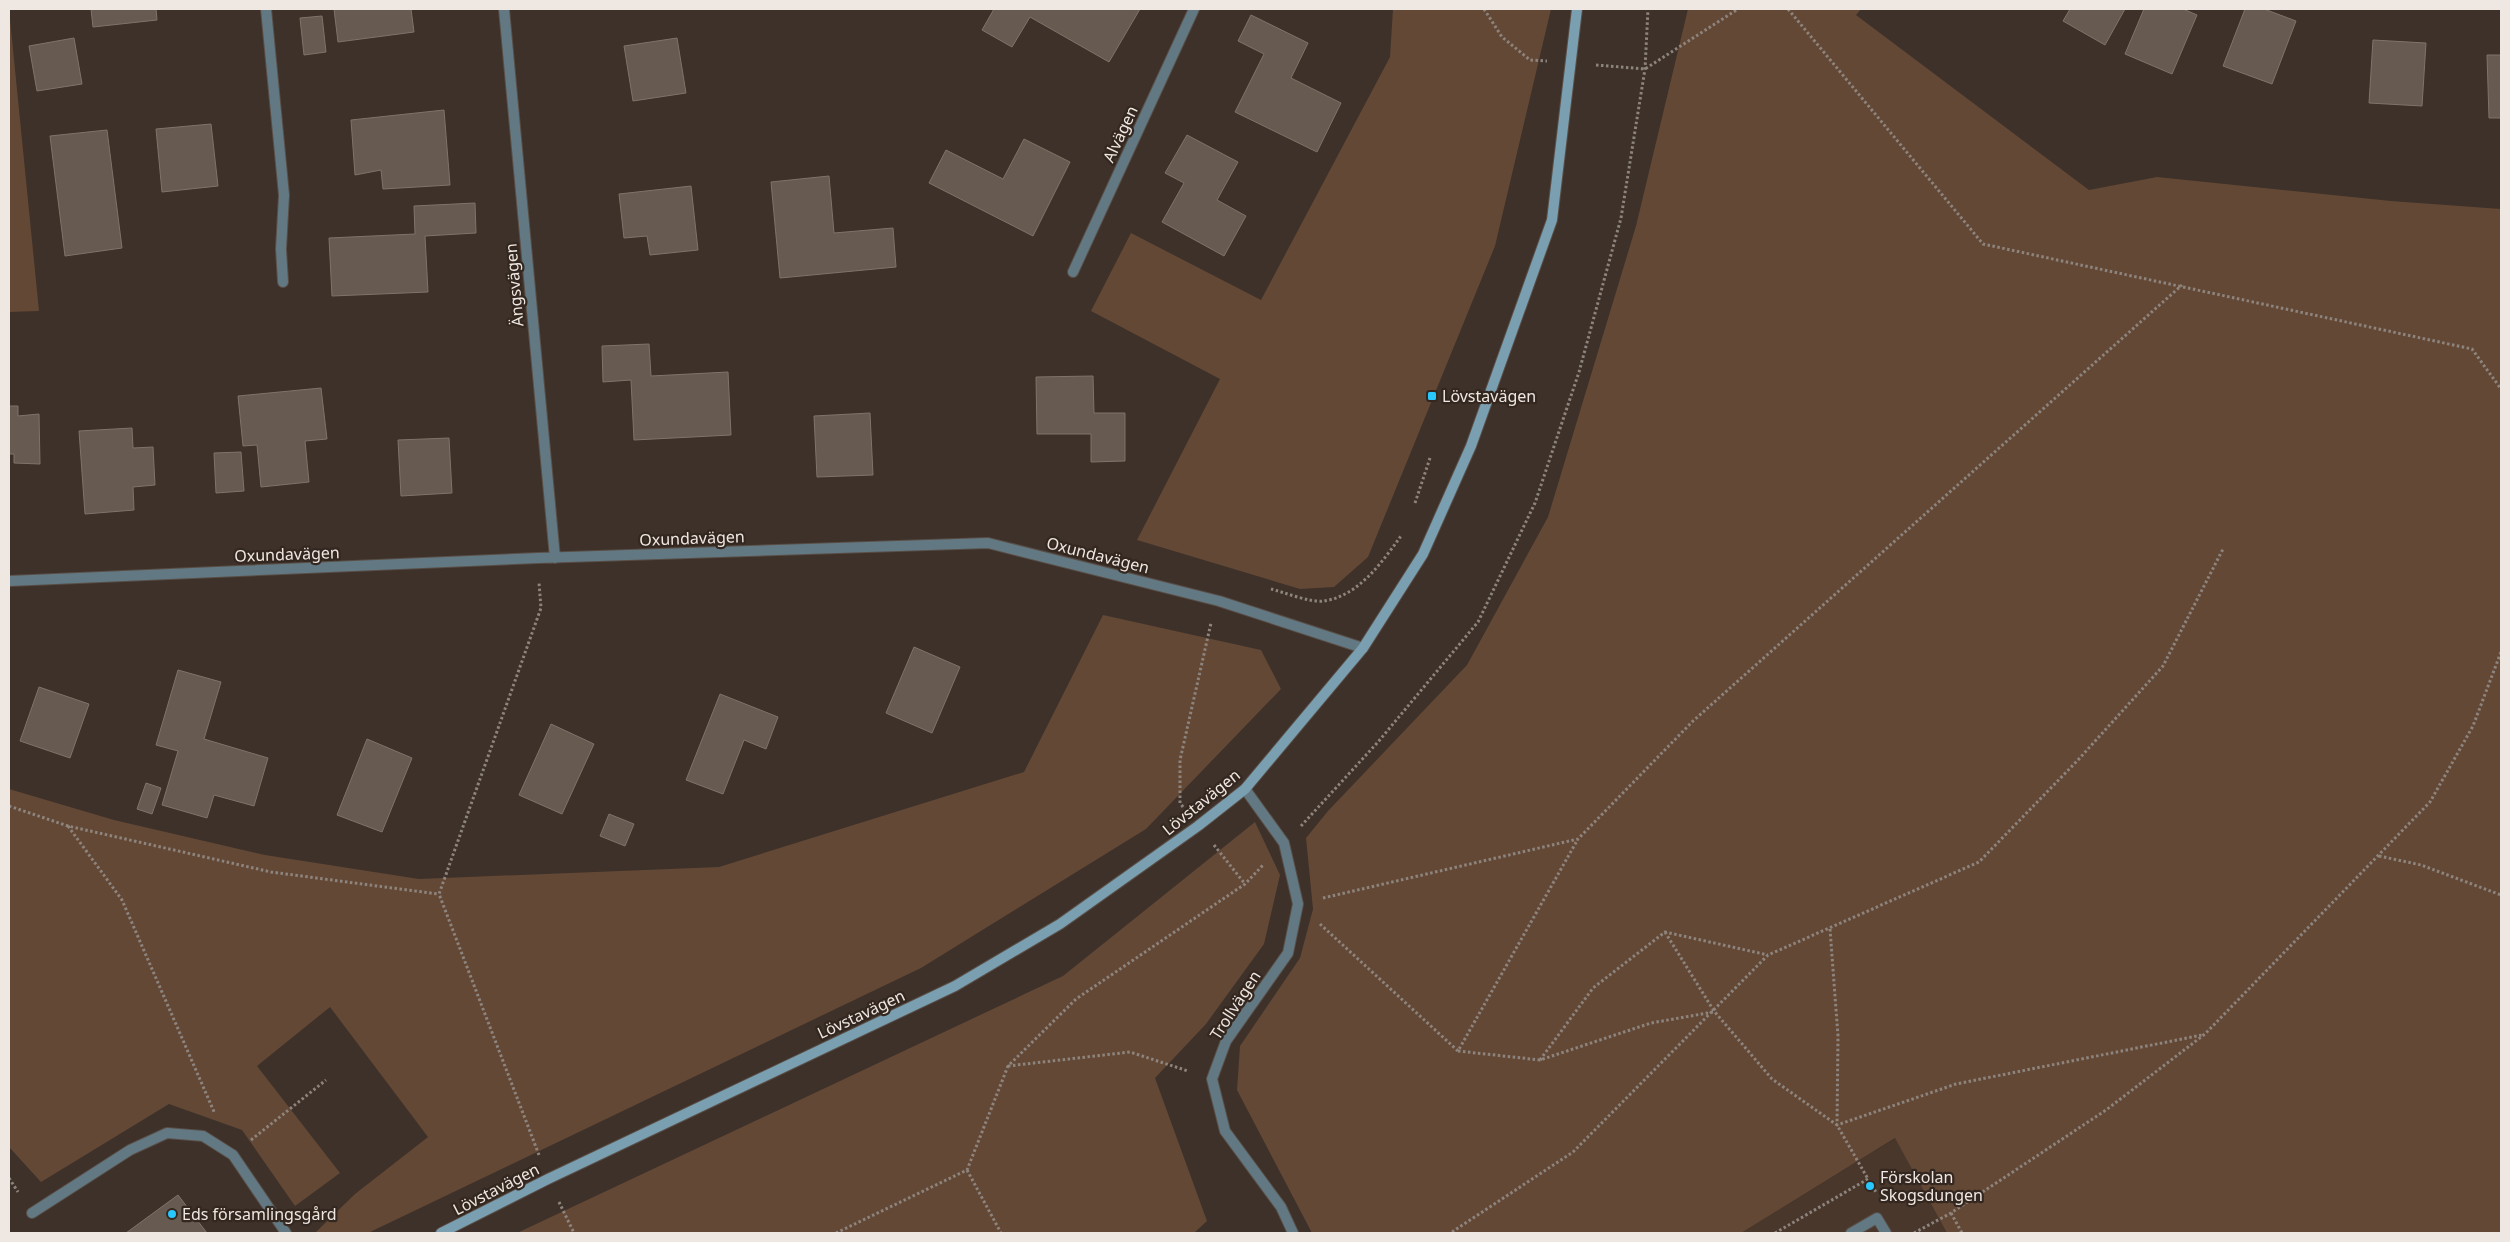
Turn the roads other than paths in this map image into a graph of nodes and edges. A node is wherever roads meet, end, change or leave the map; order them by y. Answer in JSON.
{"nodes":[{"id":1,"x":266,"y":9,"type":"edge"},
{"id":2,"x":504,"y":9,"type":"edge"},
{"id":3,"x":1194,"y":9,"type":"edge"},
{"id":4,"x":1577,"y":9,"type":"edge"},
{"id":5,"x":1073,"y":272,"type":"dead end"},
{"id":6,"x":282,"y":282,"type":"dead end"},
{"id":7,"x":554,"y":558,"type":"junction"},
{"id":8,"x":9,"y":581,"type":"edge"},
{"id":9,"x":1363,"y":648,"type":"junction"},
{"id":10,"x":1245,"y":789,"type":"junction"},
{"id":11,"x":32,"y":1213,"type":"dead end"},
{"id":12,"x":286,"y":1233,"type":"edge"},
{"id":13,"x":441,"y":1233,"type":"edge"},
{"id":14,"x":1293,"y":1233,"type":"edge"},
{"id":15,"x":1851,"y":1233,"type":"edge"},
{"id":16,"x":1886,"y":1233,"type":"edge"}],
"edges":[{"from":1,"to":6,"type":"street"},
{"from":2,"to":7,"type":"street","name":"Ängsvägen"},
{"from":3,"to":5,"type":"street","name":"Alvägen"},
{"from":4,"to":9,"type":"street","name":"Lövstavägen"},
{"from":7,"to":8,"type":"street","name":"Oxundavägen"},
{"from":7,"to":9,"type":"street","name":"Oxundavägen"},
{"from":9,"to":10,"type":"street","name":"Lövstavägen"},
{"from":10,"to":13,"type":"street","name":"Lövstavägen"},
{"from":10,"to":14,"type":"street","name":"Trollvägen"},
{"from":11,"to":12,"type":"street"},
{"from":15,"to":16,"type":"street"}]}
